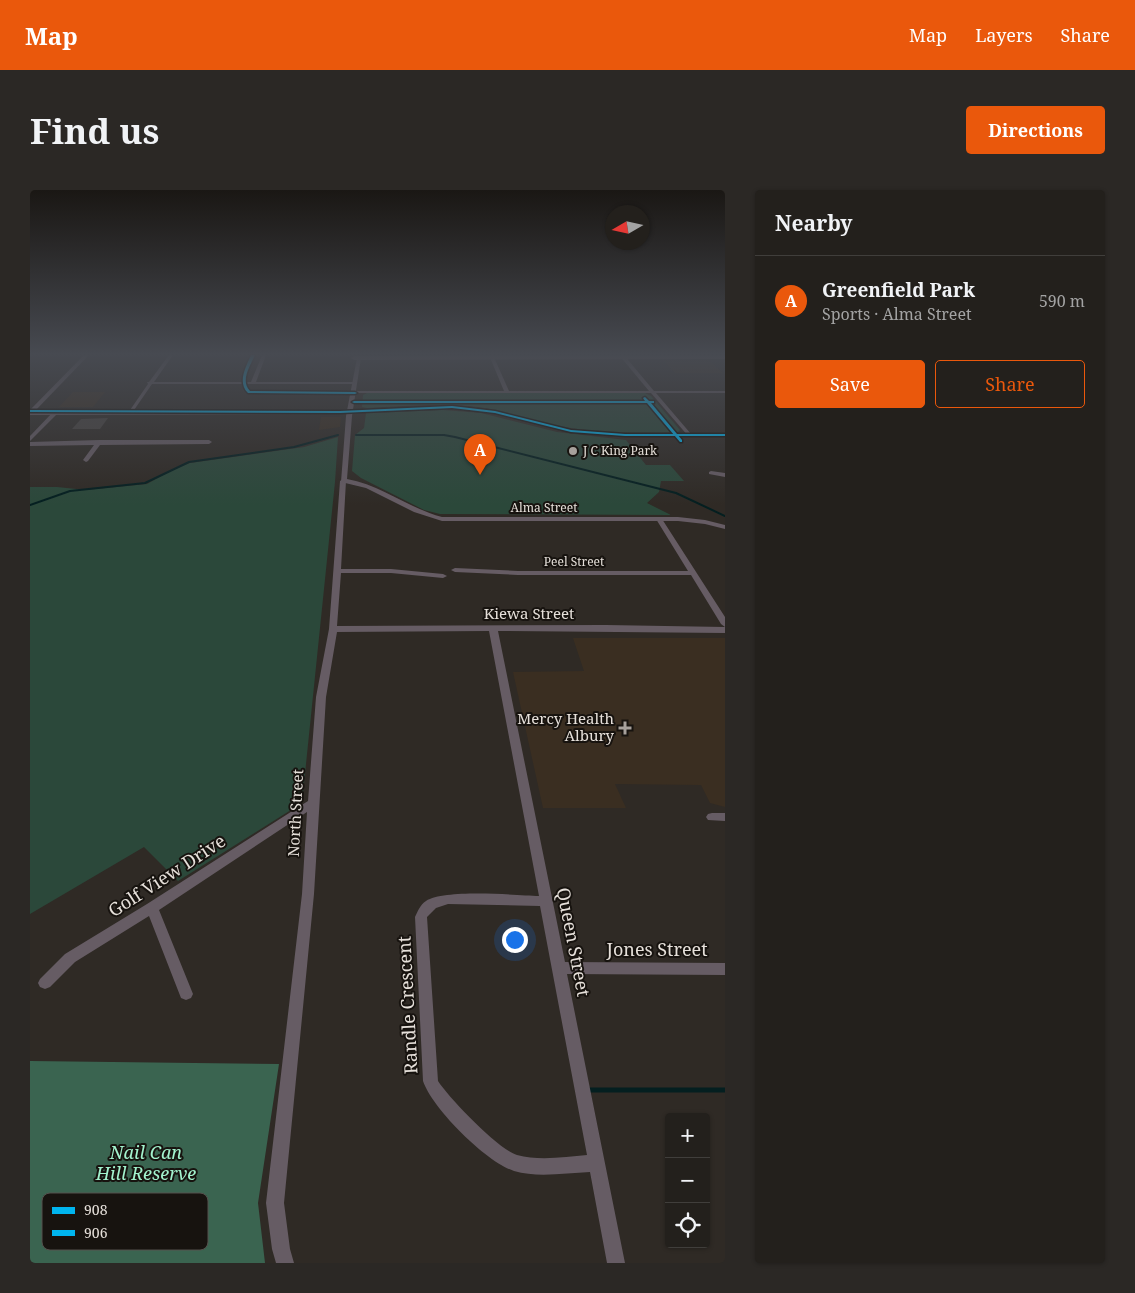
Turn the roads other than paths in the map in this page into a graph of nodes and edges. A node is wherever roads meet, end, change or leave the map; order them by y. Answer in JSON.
{"nodes":[{"id":1,"x":135,"y":405,"type":"edge"},
{"id":2,"x":353,"y":405,"type":"edge"},
{"id":3,"x":664,"y":405,"type":"edge"},
{"id":4,"x":31,"y":411,"type":"edge"},
{"id":5,"x":352,"y":411,"type":"junction"},
{"id":6,"x":74,"y":412,"type":"junction"},
{"id":7,"x":130,"y":412,"type":"junction"},
{"id":8,"x":55,"y":413,"type":"junction"},
{"id":9,"x":689,"y":435,"type":"junction"},
{"id":10,"x":725,"y":435,"type":"edge"},
{"id":11,"x":30,"y":439,"type":"edge"},
{"id":12,"x":99,"y":442,"type":"junction"},
{"id":13,"x":209,"y":442,"type":"dead end"},
{"id":14,"x":30,"y":444,"type":"edge"},
{"id":15,"x":86,"y":460,"type":"dead end"},
{"id":16,"x":711,"y":473,"type":"dead end"},
{"id":17,"x":725,"y":475,"type":"edge"},
{"id":18,"x":343,"y":478,"type":"junction"},
{"id":19,"x":659,"y":519,"type":"junction"},
{"id":20,"x":725,"y":527,"type":"edge"},
{"id":21,"x":338,"y":570,"type":"junction"},
{"id":22,"x":455,"y":570,"type":"dead end"},
{"id":23,"x":693,"y":573,"type":"junction"},
{"id":24,"x":443,"y":576,"type":"dead end"},
{"id":25,"x":725,"y":624,"type":"edge"},
{"id":26,"x":493,"y":628,"type":"junction"},
{"id":27,"x":334,"y":629,"type":"junction"},
{"id":28,"x":725,"y":630,"type":"edge"},
{"id":29,"x":312,"y":803,"type":"junction"},
{"id":30,"x":712,"y":817,"type":"dead end"},
{"id":31,"x":725,"y":817,"type":"edge"},
{"id":32,"x":545,"y":901,"type":"junction"},
{"id":33,"x":152,"y":908,"type":"junction"},
{"id":34,"x":559,"y":968,"type":"junction"},
{"id":35,"x":725,"y":969,"type":"edge"},
{"id":36,"x":45,"y":983,"type":"dead end"},
{"id":37,"x":186,"y":994,"type":"dead end"},
{"id":38,"x":596,"y":1164,"type":"junction"},
{"id":39,"x":285,"y":1263,"type":"edge"},
{"id":40,"x":616,"y":1263,"type":"edge"}],
"edges":[{"from":1,"to":7,"type":"street"},
{"from":2,"to":5,"type":"street","name":"North Street"},
{"from":3,"to":9,"type":"street"},
{"from":4,"to":6,"type":"main road"},
{"from":4,"to":8,"type":"main road"},
{"from":5,"to":7,"type":"main road"},
{"from":5,"to":9,"type":"main road"},
{"from":5,"to":18,"type":"street","name":"North Street"},
{"from":6,"to":7,"type":"main road"},
{"from":6,"to":8,"type":"main road"},
{"from":8,"to":11,"type":"street"},
{"from":9,"to":10,"type":"main road"},
{"from":12,"to":13,"type":"street"},
{"from":12,"to":14,"type":"street"},
{"from":12,"to":15,"type":"street"},
{"from":16,"to":17,"type":"street"},
{"from":18,"to":19,"type":"street","name":"Alma Street"},
{"from":18,"to":21,"type":"street","name":"North Street"},
{"from":19,"to":20,"type":"street","name":"Alma Street"},
{"from":19,"to":23,"type":"street"},
{"from":21,"to":24,"type":"street"},
{"from":21,"to":27,"type":"street","name":"North Street"},
{"from":22,"to":23,"type":"street","name":"Peel Street"},
{"from":23,"to":25,"type":"street"},
{"from":26,"to":27,"type":"street","name":"Kiewa Street"},
{"from":26,"to":28,"type":"street","name":"Kiewa Street"},
{"from":26,"to":32,"type":"street","name":"Queen Street"},
{"from":27,"to":29,"type":"street","name":"North Street"},
{"from":29,"to":33,"type":"street","name":"Golf View Drive"},
{"from":29,"to":39,"type":"street","name":"North Street"},
{"from":30,"to":31,"type":"street"},
{"from":32,"to":34,"type":"street","name":"Queen Street"},
{"from":32,"to":38,"type":"street","name":"Randle Crescent"},
{"from":33,"to":36,"type":"street","name":"Golf View Drive"},
{"from":33,"to":37,"type":"street"},
{"from":34,"to":35,"type":"street","name":"Jones Street"},
{"from":34,"to":38,"type":"street","name":"Queen Street"},
{"from":38,"to":40,"type":"street","name":"Queen Street"}]}
